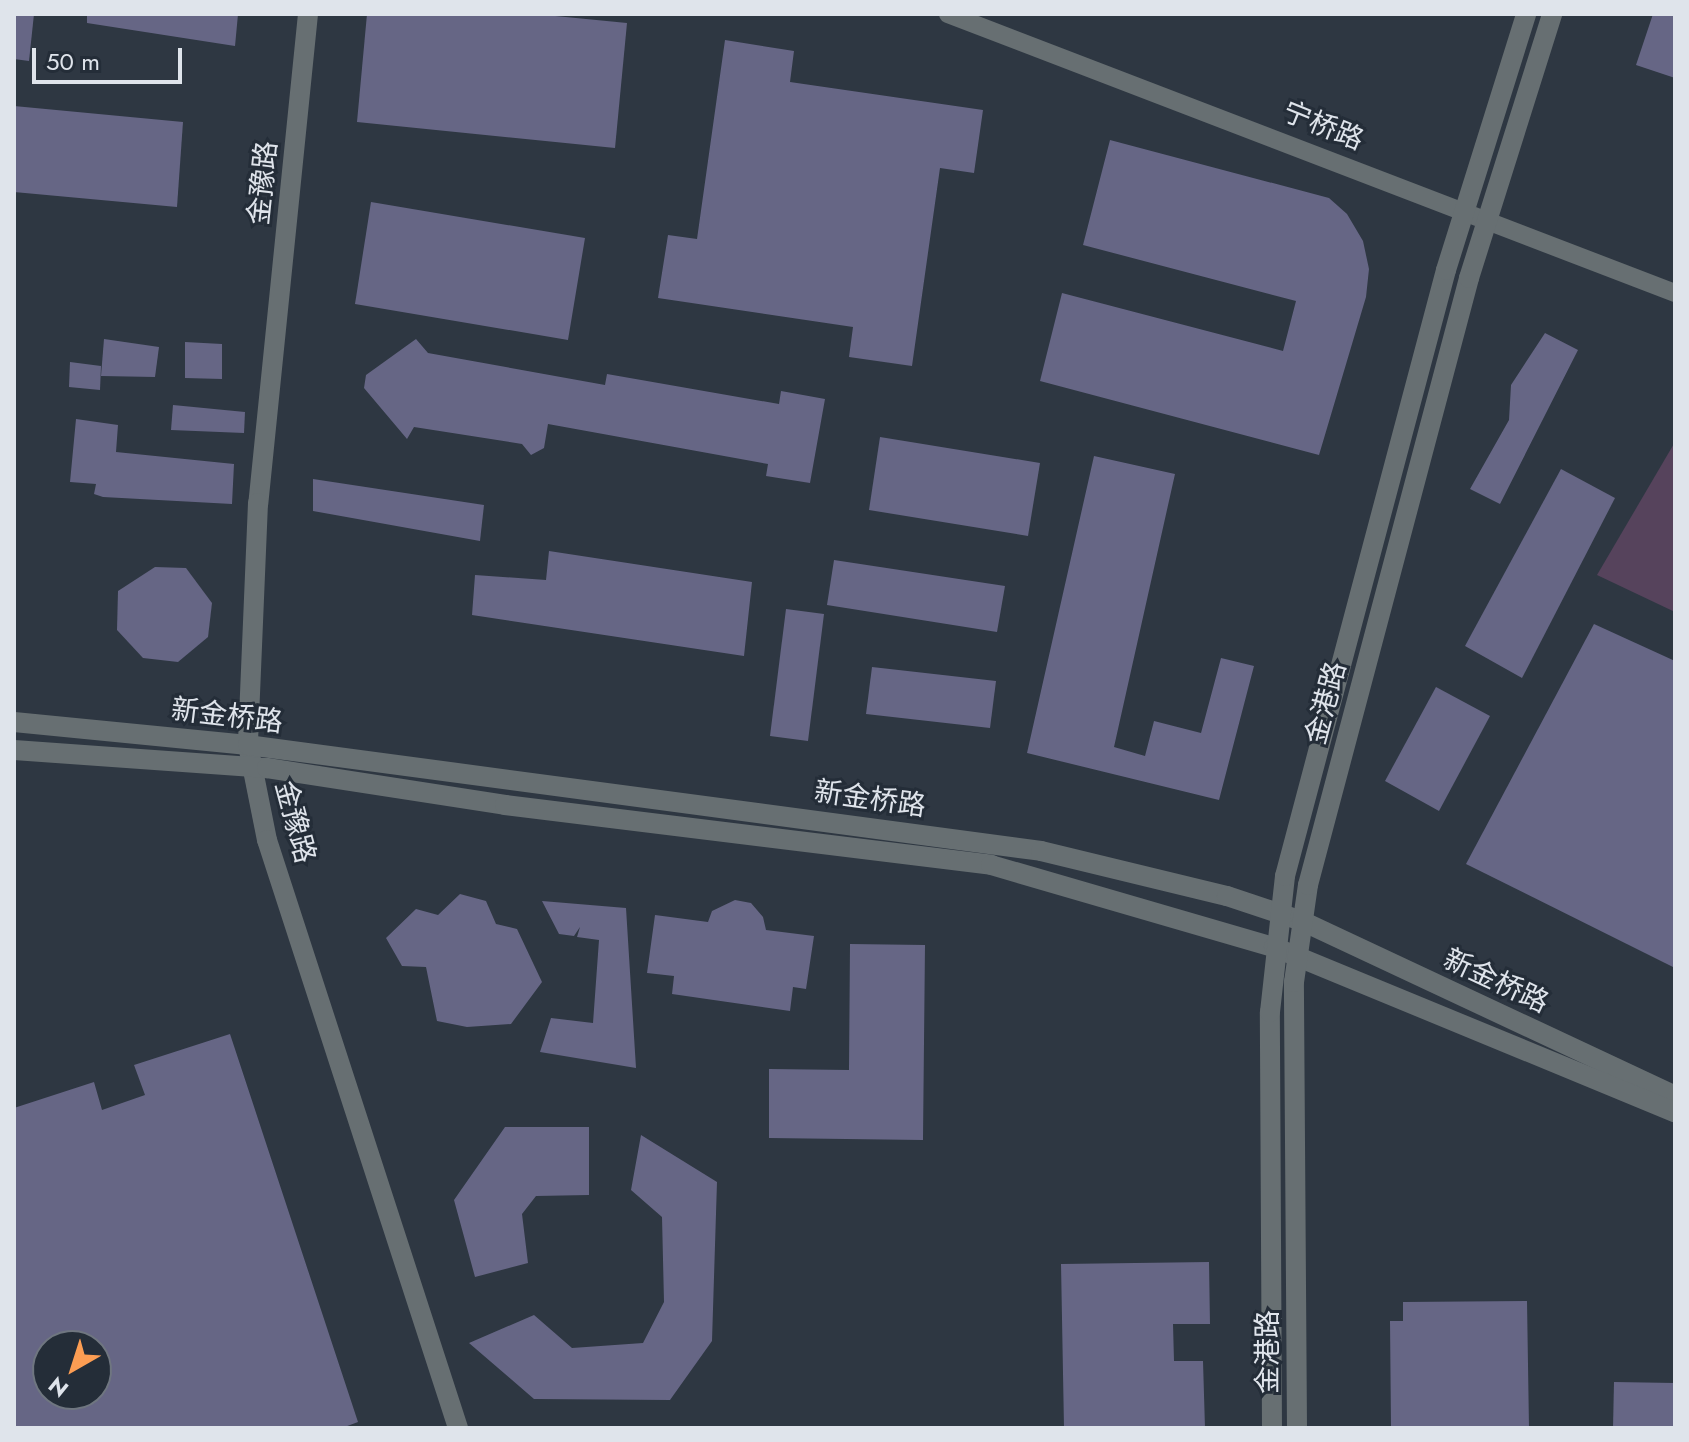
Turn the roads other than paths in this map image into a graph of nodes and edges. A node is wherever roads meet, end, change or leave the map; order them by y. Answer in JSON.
{"nodes":[{"id":1,"x":308,"y":14,"type":"edge"},
{"id":2,"x":948,"y":14,"type":"edge"},
{"id":3,"x":1526,"y":14,"type":"edge"},
{"id":4,"x":1552,"y":14,"type":"edge"},
{"id":5,"x":1464,"y":211,"type":"junction"},
{"id":6,"x":1486,"y":220,"type":"junction"},
{"id":7,"x":1675,"y":293,"type":"edge"},
{"id":8,"x":14,"y":722,"type":"edge"},
{"id":9,"x":248,"y":745,"type":"junction"},
{"id":10,"x":14,"y":750,"type":"edge"},
{"id":11,"x":252,"y":767,"type":"junction"},
{"id":12,"x":1279,"y":912,"type":"junction"},
{"id":13,"x":1302,"y":921,"type":"junction"},
{"id":14,"x":1274,"y":947,"type":"junction"},
{"id":15,"x":1298,"y":955,"type":"junction"},
{"id":16,"x":1675,"y":1096,"type":"edge"},
{"id":17,"x":1675,"y":1112,"type":"edge"},
{"id":18,"x":458,"y":1428,"type":"edge"},
{"id":19,"x":1272,"y":1428,"type":"edge"},
{"id":20,"x":1297,"y":1428,"type":"edge"}],
"edges":[{"from":1,"to":9,"type":"street","name":"金豫路"},
{"from":2,"to":5,"type":"street","name":"宁桥路"},
{"from":3,"to":5,"type":"street","name":"金港路"},
{"from":4,"to":6,"type":"street","name":"金港路"},
{"from":5,"to":6,"type":"street","name":"宁桥路"},
{"from":5,"to":12,"type":"street","name":"金港路"},
{"from":6,"to":7,"type":"street","name":"宁桥路"},
{"from":6,"to":13,"type":"street","name":"金港路"},
{"from":8,"to":9,"type":"street","name":"新金桥路"},
{"from":9,"to":11,"type":"street","name":"金豫路"},
{"from":9,"to":12,"type":"street","name":"新金桥路"},
{"from":10,"to":11,"type":"street","name":"新金桥路"},
{"from":11,"to":14,"type":"street","name":"新金桥路"},
{"from":11,"to":18,"type":"street","name":"金豫路"},
{"from":12,"to":13,"type":"street","name":"新金桥路"},
{"from":12,"to":14,"type":"street","name":"金港路"},
{"from":13,"to":15,"type":"street","name":"金港路"},
{"from":13,"to":16,"type":"street","name":"新金桥路"},
{"from":14,"to":15,"type":"street","name":"新金桥路"},
{"from":14,"to":19,"type":"street","name":"金港路"},
{"from":15,"to":17,"type":"street","name":"新金桥路"},
{"from":15,"to":20,"type":"street","name":"金港路"}]}
